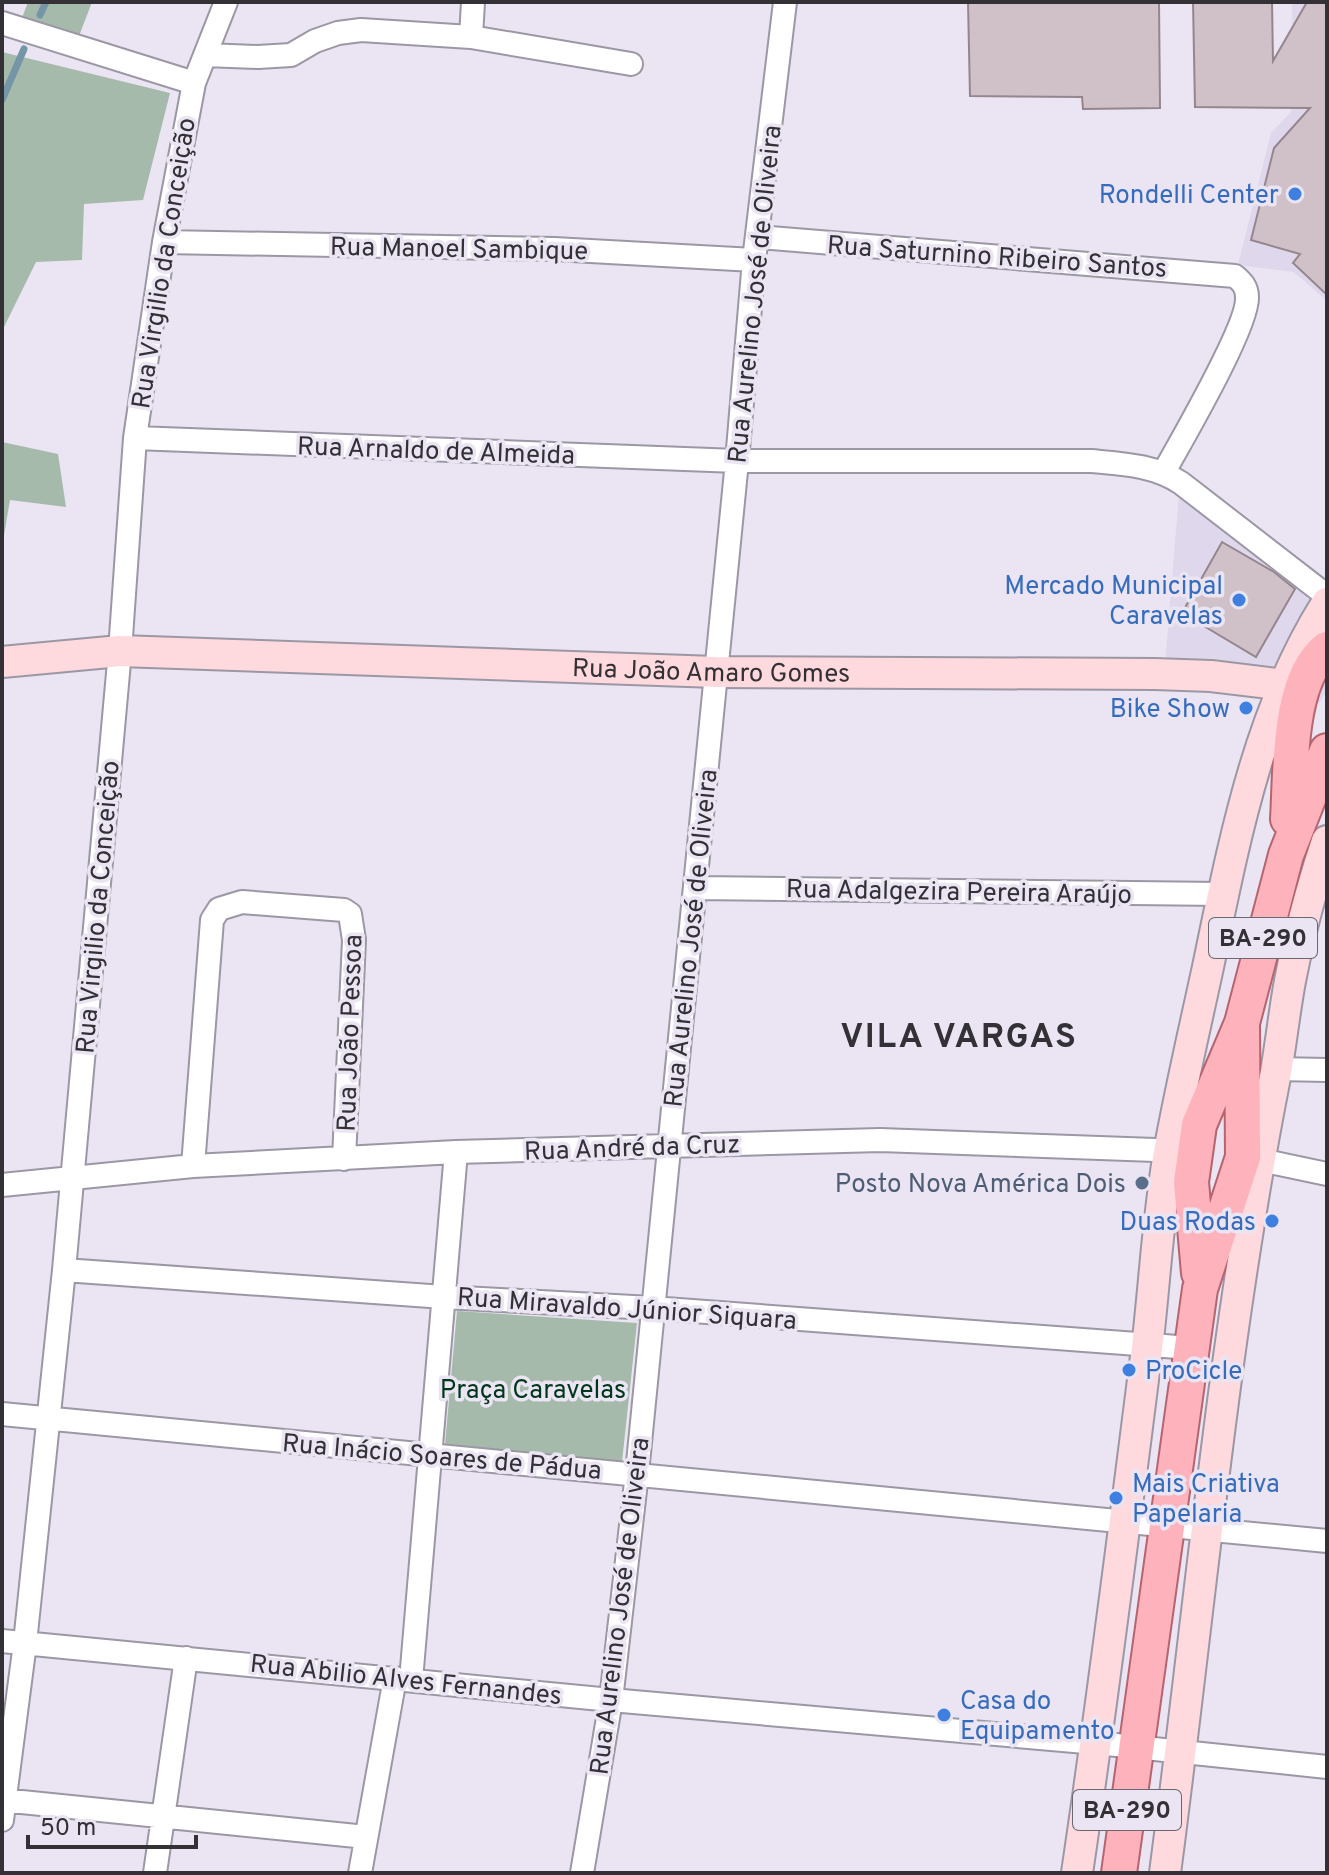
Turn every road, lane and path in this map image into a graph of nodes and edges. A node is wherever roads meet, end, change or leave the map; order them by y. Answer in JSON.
{"nodes":[{"id":1,"x":226,"y":2,"type":"edge"},
{"id":2,"x":473,"y":2,"type":"edge"},
{"id":3,"x":785,"y":2,"type":"edge"},
{"id":4,"x":2,"y":23,"type":"edge"},
{"id":5,"x":471,"y":37,"type":"junction"},
{"id":6,"x":205,"y":55,"type":"junction"},
{"id":7,"x":631,"y":64,"type":"dead end"},
{"id":8,"x":194,"y":83,"type":"junction"},
{"id":9,"x":758,"y":237,"type":"junction"},
{"id":10,"x":164,"y":242,"type":"junction"},
{"id":11,"x":754,"y":260,"type":"junction"},
{"id":12,"x":135,"y":438,"type":"junction"},
{"id":13,"x":737,"y":461,"type":"junction"},
{"id":14,"x":1164,"y":472,"type":"junction"},
{"id":15,"x":1327,"y":596,"type":"edge"},
{"id":16,"x":1327,"y":603,"type":"edge"},
{"id":17,"x":120,"y":651,"type":"junction"},
{"id":18,"x":1325,"y":652,"type":"edge"},
{"id":19,"x":2,"y":662,"type":"edge"},
{"id":20,"x":716,"y":672,"type":"junction"},
{"id":21,"x":1293,"y":685,"type":"junction"},
{"id":22,"x":1295,"y":725,"type":"junction"},
{"id":23,"x":1327,"y":738,"type":"edge"},
{"id":24,"x":1327,"y":751,"type":"edge"},
{"id":25,"x":1327,"y":841,"type":"edge"},
{"id":26,"x":1286,"y":855,"type":"junction"},
{"id":27,"x":695,"y":888,"type":"junction"},
{"id":28,"x":1318,"y":893,"type":"edge"},
{"id":29,"x":1223,"y":894,"type":"junction"},
{"id":30,"x":1242,"y":1023,"type":"junction"},
{"id":31,"x":1276,"y":1069,"type":"junction"},
{"id":32,"x":1327,"y":1070,"type":"edge"},
{"id":33,"x":1203,"y":1117,"type":"junction"},
{"id":34,"x":669,"y":1146,"type":"junction"},
{"id":35,"x":456,"y":1152,"type":"junction"},
{"id":36,"x":1245,"y":1157,"type":"junction"},
{"id":37,"x":344,"y":1159,"type":"junction"},
{"id":38,"x":1185,"y":1161,"type":"junction"},
{"id":39,"x":193,"y":1166,"type":"junction"},
{"id":40,"x":1327,"y":1174,"type":"edge"},
{"id":41,"x":72,"y":1180,"type":"junction"},
{"id":42,"x":2,"y":1185,"type":"edge"},
{"id":43,"x":64,"y":1270,"type":"junction"},
{"id":44,"x":1200,"y":1289,"type":"junction"},
{"id":45,"x":444,"y":1297,"type":"junction"},
{"id":46,"x":652,"y":1308,"type":"junction"},
{"id":47,"x":1148,"y":1344,"type":"junction"},
{"id":48,"x":1191,"y":1348,"type":"junction"},
{"id":49,"x":2,"y":1414,"type":"edge"},
{"id":50,"x":49,"y":1419,"type":"junction"},
{"id":51,"x":431,"y":1455,"type":"junction"},
{"id":52,"x":637,"y":1473,"type":"junction"},
{"id":53,"x":1125,"y":1521,"type":"junction"},
{"id":54,"x":1169,"y":1526,"type":"junction"},
{"id":55,"x":1205,"y":1530,"type":"junction"},
{"id":56,"x":1327,"y":1541,"type":"edge"},
{"id":57,"x":2,"y":1641,"type":"edge"},
{"id":58,"x":25,"y":1643,"type":"junction"},
{"id":59,"x":186,"y":1658,"type":"junction"},
{"id":60,"x":403,"y":1679,"type":"junction"},
{"id":61,"x":611,"y":1700,"type":"junction"},
{"id":62,"x":1097,"y":1743,"type":"junction"},
{"id":63,"x":1136,"y":1747,"type":"junction"},
{"id":64,"x":1181,"y":1751,"type":"junction"},
{"id":65,"x":1327,"y":1767,"type":"edge"},
{"id":66,"x":3,"y":1807,"type":"edge"},
{"id":67,"x":162,"y":1817,"type":"junction"},
{"id":68,"x":366,"y":1837,"type":"junction"},
{"id":69,"x":155,"y":1873,"type":"edge"},
{"id":70,"x":360,"y":1873,"type":"edge"},
{"id":71,"x":582,"y":1873,"type":"edge"},
{"id":72,"x":1077,"y":1873,"type":"edge"},
{"id":73,"x":1119,"y":1873,"type":"edge"},
{"id":74,"x":1165,"y":1873,"type":"edge"}],
"edges":[{"from":1,"to":6,"type":"street","name":"Rua Virgilio da Conceição"},
{"from":2,"to":5,"type":"street"},
{"from":3,"to":9,"type":"street","name":"Rua Aurelino José de Oliveira"},
{"from":4,"to":8,"type":"street"},
{"from":5,"to":6,"type":"street"},
{"from":5,"to":7,"type":"street"},
{"from":6,"to":8,"type":"street","name":"Rua Virgilio da Conceição"},
{"from":8,"to":10,"type":"street","name":"Rua Virgilio da Conceição"},
{"from":9,"to":11,"type":"street","name":"Rua Aurelino José de Oliveira"},
{"from":9,"to":14,"type":"street","name":"Rua Saturnino Ribeiro Santos"},
{"from":10,"to":11,"type":"street","name":"Rua Manoel Sambique"},
{"from":10,"to":12,"type":"street","name":"Rua Virgilio da Conceição"},
{"from":11,"to":13,"type":"street","name":"Rua Aurelino José de Oliveira"},
{"from":12,"to":13,"type":"street","name":"Rua Arnaldo de Almeida"},
{"from":12,"to":17,"type":"street","name":"Rua Virgilio da Conceição"},
{"from":13,"to":14,"type":"street","name":"Rua Arnaldo de Almeida"},
{"from":13,"to":20,"type":"street","name":"Rua Aurelino José de Oliveira"},
{"from":14,"to":15,"type":"street"},
{"from":16,"to":21,"type":"street"},
{"from":17,"to":19,"type":"street","name":"Rua João Amaro Gomes"},
{"from":17,"to":20,"type":"street","name":"Rua João Amaro Gomes"},
{"from":17,"to":41,"type":"street","name":"Rua Virgilio da Conceição"},
{"from":18,"to":21,"type":"main road"},
{"from":20,"to":21,"type":"street","name":"Rua João Amaro Gomes"},
{"from":20,"to":27,"type":"street","name":"Rua Aurelino José de Oliveira"},
{"from":21,"to":22,"type":"main road"},
{"from":21,"to":29,"type":"street"},
{"from":22,"to":23,"type":"main road"},
{"from":22,"to":26,"type":"main road"},
{"from":24,"to":26,"type":"main road","number":"BA-290"},
{"from":25,"to":28,"type":"street"},
{"from":26,"to":30,"type":"main road","number":"BA-290"},
{"from":27,"to":29,"type":"street","name":"Rua Adalgezira Pereira Araújo"},
{"from":27,"to":34,"type":"street","name":"Rua Aurelino José de Oliveira"},
{"from":28,"to":31,"type":"street"},
{"from":29,"to":38,"type":"street"},
{"from":30,"to":33,"type":"main road","number":"BA-290"},
{"from":30,"to":36,"type":"main road","number":"BA-290"},
{"from":31,"to":32,"type":"street"},
{"from":31,"to":36,"type":"street"},
{"from":33,"to":36,"type":"main road"},
{"from":33,"to":38,"type":"main road","number":"BA-290"},
{"from":34,"to":35,"type":"street","name":"Rua André da Cruz"},
{"from":34,"to":38,"type":"street","name":"Rua André da Cruz"},
{"from":34,"to":46,"type":"street","name":"Rua Aurelino José de Oliveira"},
{"from":35,"to":37,"type":"street","name":"Rua André da Cruz"},
{"from":35,"to":45,"type":"street"},
{"from":36,"to":38,"type":"main road"},
{"from":36,"to":40,"type":"street"},
{"from":36,"to":44,"type":"main road","number":"BA-290"},
{"from":36,"to":55,"type":"street"},
{"from":37,"to":39,"type":"street","name":"Rua André da Cruz"},
{"from":37,"to":39,"type":"street","name":"Rua João Pessoa"},
{"from":38,"to":44,"type":"main road","number":"BA-290"},
{"from":38,"to":47,"type":"street"},
{"from":39,"to":41,"type":"street","name":"Rua André da Cruz"},
{"from":41,"to":42,"type":"street","name":"Rua André da Cruz"},
{"from":41,"to":43,"type":"street","name":"Rua Virgilio da Conceição"},
{"from":43,"to":45,"type":"street","name":"Rua Miravaldo Júnior Siquara"},
{"from":43,"to":50,"type":"street","name":"Rua Virgilio da Conceição"},
{"from":44,"to":48,"type":"main road","number":"BA-290"},
{"from":45,"to":46,"type":"street","name":"Rua Miravaldo Júnior Siquara"},
{"from":45,"to":51,"type":"street"},
{"from":46,"to":47,"type":"street","name":"Rua Miravaldo Júnior Siquara"},
{"from":46,"to":52,"type":"street","name":"Rua Aurelino José de Oliveira"},
{"from":47,"to":48,"type":"street","name":"Rua Miravaldo Júnior Siquara"},
{"from":47,"to":53,"type":"street"},
{"from":48,"to":54,"type":"main road","number":"BA-290"},
{"from":49,"to":50,"type":"street","name":"Rua Inácio Soares de Pádua"},
{"from":50,"to":51,"type":"street","name":"Rua Inácio Soares de Pádua"},
{"from":50,"to":58,"type":"street","name":"Rua Virgilio da Conceição"},
{"from":51,"to":52,"type":"street","name":"Rua Inácio Soares de Pádua"},
{"from":51,"to":60,"type":"street"},
{"from":52,"to":53,"type":"street","name":"Rua Inácio Soares de Pádua"},
{"from":52,"to":61,"type":"street","name":"Rua Aurelino José de Oliveira"},
{"from":53,"to":54,"type":"street","name":"Rua Inácio Soares de Pádua"},
{"from":53,"to":62,"type":"street"},
{"from":54,"to":55,"type":"street","name":"Rua Inácio Soares de Pádua"},
{"from":54,"to":63,"type":"main road","number":"BA-290"},
{"from":55,"to":56,"type":"street","name":"Rua Inácio Soares de Pádua"},
{"from":55,"to":64,"type":"street"},
{"from":57,"to":58,"type":"street","name":"Rua Abilio Alves Fernandes"},
{"from":58,"to":59,"type":"street","name":"Rua Abilio Alves Fernandes"},
{"from":58,"to":66,"type":"street","name":"Rua Virgilio da Conceição"},
{"from":59,"to":60,"type":"street","name":"Rua Abilio Alves Fernandes"},
{"from":59,"to":67,"type":"street"},
{"from":60,"to":61,"type":"street","name":"Rua Abilio Alves Fernandes"},
{"from":60,"to":68,"type":"street"},
{"from":61,"to":62,"type":"street","name":"Rua Abilio Alves Fernandes"},
{"from":61,"to":71,"type":"street","name":"Rua Aurelino José de Oliveira"},
{"from":62,"to":63,"type":"street","name":"Rua Abilio Alves Fernandes"},
{"from":62,"to":72,"type":"street"},
{"from":63,"to":64,"type":"street","name":"Rua Abilio Alves Fernandes"},
{"from":63,"to":73,"type":"main road","number":"BA-290"},
{"from":64,"to":65,"type":"street","name":"Rua Abilio Alves Fernandes"},
{"from":64,"to":74,"type":"street"},
{"from":66,"to":67,"type":"street"},
{"from":67,"to":68,"type":"street"},
{"from":67,"to":69,"type":"street"},
{"from":68,"to":70,"type":"street"}]}
